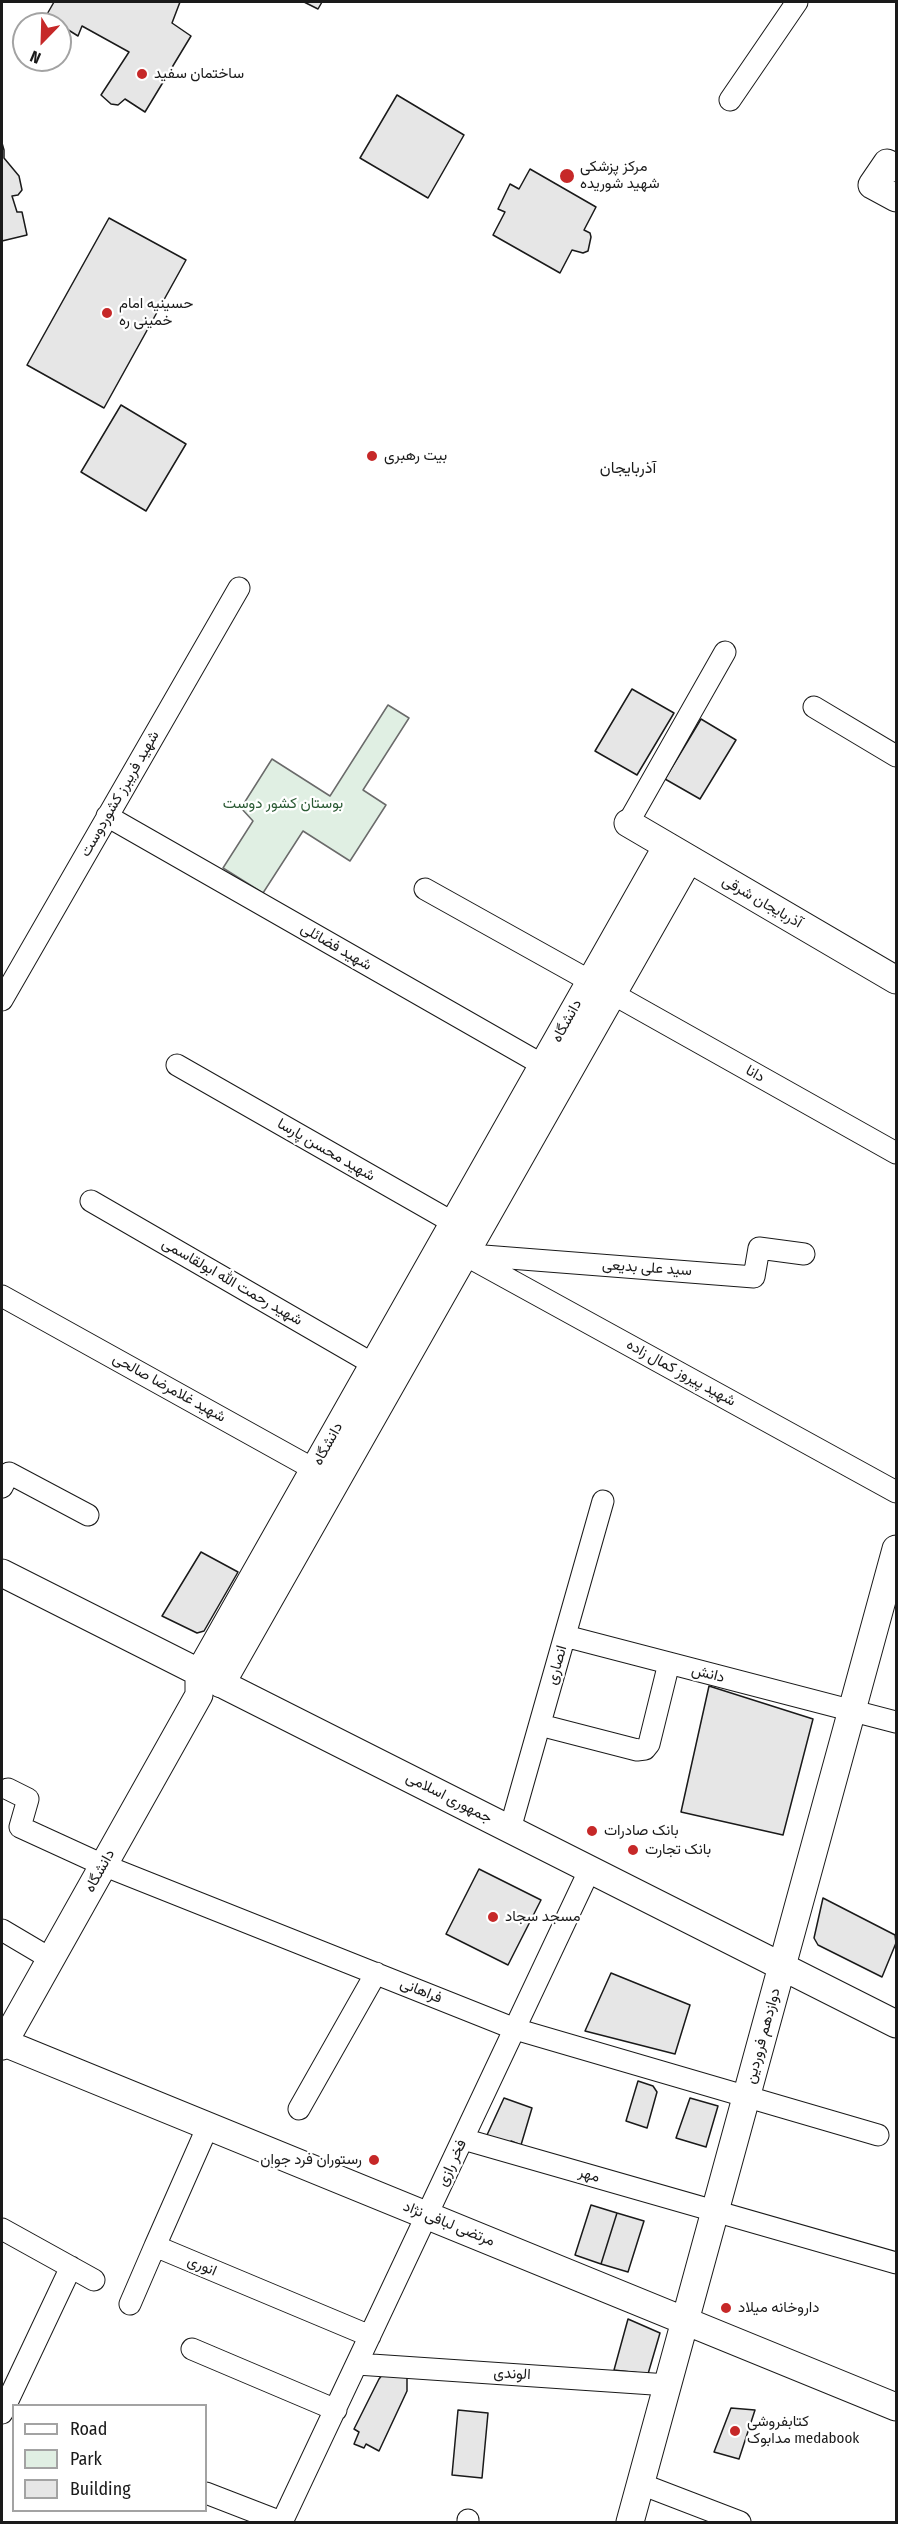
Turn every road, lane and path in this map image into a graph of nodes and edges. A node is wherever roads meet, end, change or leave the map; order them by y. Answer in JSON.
{"nodes":[{"id":1,"x":797,"y":2,"type":"edge"},
{"id":2,"x":730,"y":100,"type":"dead end"},
{"id":3,"x":888,"y":166,"type":"edge"},
{"id":4,"x":897,"y":198,"type":"edge"},
{"id":5,"x":239,"y":588,"type":"dead end"},
{"id":6,"x":725,"y":652,"type":"dead end"},
{"id":7,"x":814,"y":707,"type":"dead end"},
{"id":8,"x":897,"y":756,"type":"edge"},
{"id":9,"x":107,"y":816,"type":"junction"},
{"id":10,"x":628,"y":823,"type":"joint"},
{"id":11,"x":678,"y":852,"type":"junction"},
{"id":12,"x":425,"y":889,"type":"dead end"},
{"id":13,"x":897,"y":980,"type":"edge"},
{"id":14,"x":601,"y":988,"type":"junction"},
{"id":15,"x":2,"y":1000,"type":"edge"},
{"id":16,"x":177,"y":1065,"type":"dead end"},
{"id":17,"x":554,"y":1071,"type":"junction"},
{"id":18,"x":897,"y":1153,"type":"edge"},
{"id":19,"x":91,"y":1201,"type":"dead end"},
{"id":20,"x":459,"y":1239,"type":"junction"},
{"id":21,"x":804,"y":1254,"type":"dead end"},
{"id":22,"x":2,"y":1296,"type":"edge"},
{"id":23,"x":386,"y":1368,"type":"junction"},
{"id":24,"x":325,"y":1475,"type":"junction"},
{"id":25,"x":2,"y":1486,"type":"edge"},
{"id":26,"x":897,"y":1492,"type":"edge"},
{"id":27,"x":603,"y":1501,"type":"dead end"},
{"id":28,"x":88,"y":1515,"type":"dead end"},
{"id":29,"x":897,"y":1549,"type":"edge"},
{"id":30,"x":2,"y":1573,"type":"edge"},
{"id":31,"x":565,"y":1636,"type":"junction"},
{"id":32,"x":669,"y":1663,"type":"junction"},
{"id":33,"x":210,"y":1678,"type":"junction"},
{"id":34,"x":852,"y":1711,"type":"junction"},
{"id":35,"x":897,"y":1722,"type":"edge"},
{"id":36,"x":540,"y":1725,"type":"junction"},
{"id":37,"x":8,"y":1789,"type":"dead end"},
{"id":38,"x":510,"y":1829,"type":"junction"},
{"id":39,"x":104,"y":1865,"type":"junction"},
{"id":40,"x":590,"y":1869,"type":"junction"},
{"id":41,"x":2,"y":1930,"type":"edge"},
{"id":42,"x":51,"y":1959,"type":"junction"},
{"id":43,"x":781,"y":1966,"type":"junction"},
{"id":44,"x":376,"y":1973,"type":"junction"},
{"id":45,"x":897,"y":2024,"type":"edge"},
{"id":46,"x":515,"y":2029,"type":"junction"},
{"id":47,"x":2,"y":2043,"type":"edge"},
{"id":48,"x":746,"y":2098,"type":"junction"},
{"id":49,"x":299,"y":2109,"type":"dead end"},
{"id":50,"x":208,"y":2126,"type":"junction"},
{"id":51,"x":878,"y":2135,"type":"dead end"},
{"id":52,"x":463,"y":2139,"type":"junction"},
{"id":53,"x":716,"y":2210,"type":"junction"},
{"id":54,"x":427,"y":2216,"type":"junction"},
{"id":55,"x":2,"y":2229,"type":"edge"},
{"id":56,"x":155,"y":2246,"type":"junction"},
{"id":57,"x":897,"y":2263,"type":"edge"},
{"id":58,"x":71,"y":2267,"type":"junction"},
{"id":59,"x":94,"y":2280,"type":"dead end"},
{"id":60,"x":130,"y":2304,"type":"dead end"},
{"id":61,"x":685,"y":2321,"type":"junction"},
{"id":62,"x":370,"y":2336,"type":"junction"},
{"id":63,"x":192,"y":2349,"type":"dead end"},
{"id":64,"x":357,"y":2364,"type":"junction"},
{"id":65,"x":668,"y":2385,"type":"junction"},
{"id":66,"x":897,"y":2408,"type":"edge"},
{"id":67,"x":336,"y":2410,"type":"junction"},
{"id":68,"x":2,"y":2413,"type":"edge"},
{"id":69,"x":640,"y":2484,"type":"junction"},
{"id":70,"x":207,"y":2493,"type":"edge"},
{"id":71,"x":281,"y":2523,"type":"edge"},
{"id":72,"x":630,"y":2523,"type":"edge"},
{"id":73,"x":740,"y":2523,"type":"edge"}],
"edges":[{"from":1,"to":2,"type":"street"},
{"from":3,"to":4,"type":"main road"},
{"from":5,"to":9,"type":"street","name":"شهید فریبرز کشوردوست"},
{"from":6,"to":10,"type":"street"},
{"from":7,"to":8,"type":"street"},
{"from":9,"to":15,"type":"street","name":"شهید فریبرز کشوردوست"},
{"from":9,"to":17,"type":"street","name":"شهید فضائلی"},
{"from":10,"to":11,"type":"main road","name":"آذربایجان شرقی"},
{"from":11,"to":13,"type":"main road","name":"آذربایجان شرقی"},
{"from":11,"to":14,"type":"main road","name":"دانشگاه"},
{"from":12,"to":14,"type":"street","name":"دانا"},
{"from":14,"to":17,"type":"main road","name":"دانشگاه"},
{"from":14,"to":18,"type":"street","name":"دانا"},
{"from":16,"to":20,"type":"street","name":"شهید محسن پارسا"},
{"from":17,"to":20,"type":"main road","name":"دانشگاه"},
{"from":19,"to":23,"type":"street","name":"شهید رحمت الله ابولقاسمی"},
{"from":20,"to":21,"type":"street","name":"سید علی بدیعی"},
{"from":20,"to":23,"type":"main road","name":"دانشگاه"},
{"from":20,"to":26,"type":"street","name":"شهید پیروز کمال زاده"},
{"from":22,"to":24,"type":"street","name":"شهید غلامرضا صالحی"},
{"from":23,"to":24,"type":"main road","name":"دانشگاه"},
{"from":24,"to":33,"type":"main road","name":"دانشگاه"},
{"from":25,"to":28,"type":"street"},
{"from":27,"to":31,"type":"street","name":"انصاری"},
{"from":29,"to":34,"type":"main road","name":"دوازدهم فروردین"},
{"from":30,"to":33,"type":"main road","name":"جمهوری اسلامی"},
{"from":31,"to":32,"type":"street","name":"دانش"},
{"from":31,"to":36,"type":"street","name":"انصاری"},
{"from":32,"to":34,"type":"street","name":"دانش"},
{"from":32,"to":36,"type":"street"},
{"from":33,"to":38,"type":"main road","name":"جمهوری اسلامی"},
{"from":33,"to":39,"type":"main road","name":"دانشگاه"},
{"from":34,"to":35,"type":"street","name":"دانش"},
{"from":34,"to":43,"type":"main road","name":"دوازدهم فروردین"},
{"from":36,"to":38,"type":"street","name":"انصاری"},
{"from":37,"to":39,"type":"street","name":"فراهانی"},
{"from":38,"to":40,"type":"main road","name":"جمهوری اسلامی"},
{"from":39,"to":42,"type":"main road","name":"دانشگاه"},
{"from":39,"to":44,"type":"street","name":"فراهانی"},
{"from":40,"to":43,"type":"main road","name":"جمهوری اسلامی"},
{"from":40,"to":46,"type":"street","name":"فخر رازی"},
{"from":41,"to":42,"type":"street"},
{"from":42,"to":47,"type":"main road","name":"دانشگاه"},
{"from":43,"to":45,"type":"main road","name":"جمهوری اسلامی"},
{"from":43,"to":48,"type":"main road","name":"دوازدهم فروردین"},
{"from":44,"to":46,"type":"street","name":"فراهانی"},
{"from":44,"to":49,"type":"street"},
{"from":46,"to":48,"type":"street","name":"فراهانی"},
{"from":46,"to":52,"type":"street","name":"فخر رازی"},
{"from":47,"to":50,"type":"main road","name":"مرتضی لبافی نژاد"},
{"from":48,"to":51,"type":"street","name":"فراهانی"},
{"from":48,"to":53,"type":"main road","name":"دوازدهم فروردین"},
{"from":50,"to":54,"type":"main road","name":"مرتضی لبافی نژاد"},
{"from":50,"to":56,"type":"street"},
{"from":52,"to":53,"type":"street","name":"مهر"},
{"from":52,"to":54,"type":"street","name":"فخر رازی"},
{"from":53,"to":57,"type":"street","name":"مهر"},
{"from":53,"to":61,"type":"main road","name":"دوازدهم فروردین"},
{"from":54,"to":61,"type":"main road","name":"مرتضی لبافی نژاد"},
{"from":54,"to":62,"type":"street","name":"فخر رازی"},
{"from":55,"to":58,"type":"street"},
{"from":56,"to":60,"type":"street"},
{"from":56,"to":62,"type":"street","name":"انوری"},
{"from":58,"to":59,"type":"street"},
{"from":58,"to":68,"type":"street"},
{"from":61,"to":65,"type":"main road","name":"دوازدهم فروردین"},
{"from":61,"to":66,"type":"main road","name":"مرتضی لبافی نژاد"},
{"from":62,"to":64,"type":"street","name":"فخر رازی"},
{"from":63,"to":67,"type":"street"},
{"from":64,"to":65,"type":"street","name":"الوندی"},
{"from":64,"to":67,"type":"street","name":"فخر رازی"},
{"from":65,"to":69,"type":"main road","name":"دوازدهم فروردین"},
{"from":67,"to":71,"type":"street","name":"فخر رازی"},
{"from":69,"to":72,"type":"main road","name":"دوازدهم فروردین"},
{"from":69,"to":73,"type":"street"},
{"from":70,"to":71,"type":"street"}]}
